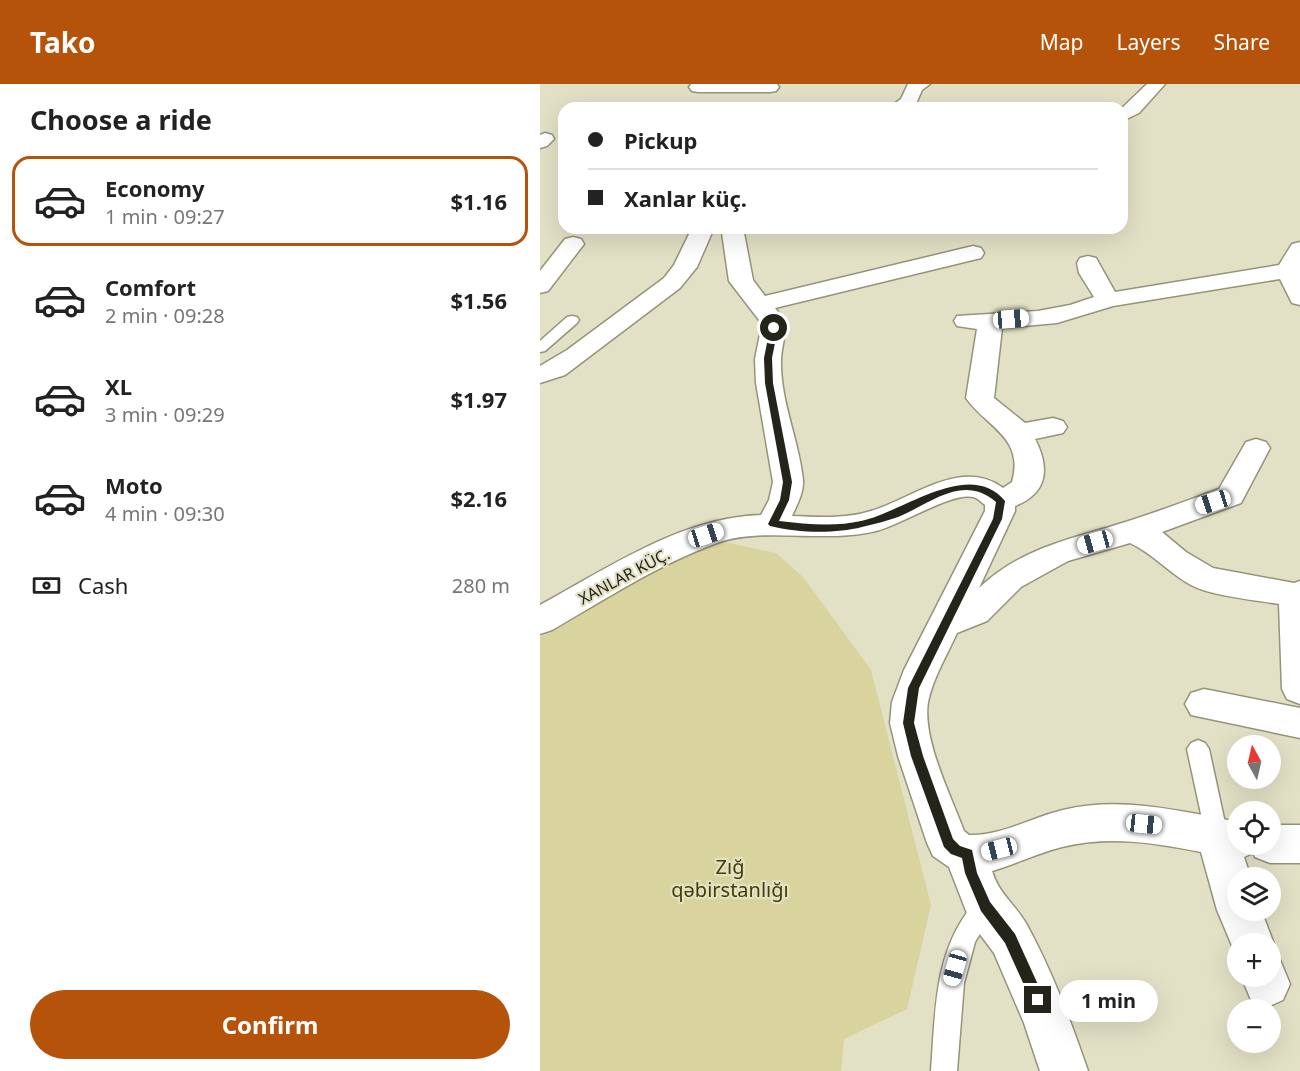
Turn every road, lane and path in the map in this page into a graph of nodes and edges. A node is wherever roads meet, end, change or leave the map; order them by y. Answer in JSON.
{"nodes":[{"id":1,"x":921,"y":84,"type":"edge"},
{"id":2,"x":1156,"y":84,"type":"edge"},
{"id":3,"x":771,"y":86,"type":"edge"},
{"id":4,"x":698,"y":87,"type":"dead end"},
{"id":5,"x":762,"y":102,"type":"edge"},
{"id":6,"x":909,"y":102,"type":"edge"},
{"id":7,"x":1128,"y":113,"type":"edge"},
{"id":8,"x":700,"y":234,"type":"edge"},
{"id":9,"x":733,"y":234,"type":"edge"},
{"id":10,"x":573,"y":244,"type":"dead end"},
{"id":11,"x":1300,"y":249,"type":"edge"},
{"id":12,"x":973,"y":253,"type":"dead end"},
{"id":13,"x":1088,"y":263,"type":"dead end"},
{"id":14,"x":1288,"y":270,"type":"junction"},
{"id":15,"x":540,"y":286,"type":"edge"},
{"id":16,"x":1300,"y":297,"type":"edge"},
{"id":17,"x":1108,"y":300,"type":"junction"},
{"id":18,"x":760,"y":304,"type":"junction"},
{"id":19,"x":572,"y":320,"type":"dead end"},
{"id":20,"x":540,"y":348,"type":"edge"},
{"id":21,"x":540,"y":375,"type":"edge"},
{"id":22,"x":1053,"y":427,"type":"dead end"},
{"id":23,"x":1019,"y":433,"type":"junction"},
{"id":24,"x":1256,"y":448,"type":"dead end"},
{"id":25,"x":1000,"y":501,"type":"junction"},
{"id":26,"x":773,"y":524,"type":"junction"},
{"id":27,"x":1132,"y":531,"type":"junction"},
{"id":28,"x":1298,"y":594,"type":"edge"},
{"id":29,"x":540,"y":621,"type":"edge"},
{"id":30,"x":946,"y":624,"type":"junction"},
{"id":31,"x":1300,"y":689,"type":"edge"},
{"id":32,"x":1204,"y":704,"type":"dead end"},
{"id":33,"x":1300,"y":723,"type":"edge"},
{"id":34,"x":1198,"y":749,"type":"dead end"},
{"id":35,"x":1227,"y":839,"type":"edge"},
{"id":36,"x":1281,"y":844,"type":"edge"},
{"id":37,"x":1300,"y":844,"type":"edge"},
{"id":38,"x":968,"y":854,"type":"junction"},
{"id":39,"x":985,"y":906,"type":"junction"},
{"id":40,"x":945,"y":1071,"type":"edge"},
{"id":41,"x":1064,"y":1071,"type":"edge"}],
"edges":[{"from":1,"to":6,"type":"street"},
{"from":2,"to":7,"type":"street"},
{"from":3,"to":4,"type":"street"},
{"from":3,"to":5,"type":"street"},
{"from":8,"to":21,"type":"street"},
{"from":9,"to":18,"type":"street"},
{"from":10,"to":15,"type":"street"},
{"from":11,"to":14,"type":"street"},
{"from":12,"to":18,"type":"street"},
{"from":13,"to":17,"type":"street"},
{"from":14,"to":16,"type":"street"},
{"from":14,"to":17,"type":"street"},
{"from":17,"to":23,"type":"street"},
{"from":18,"to":26,"type":"street"},
{"from":19,"to":20,"type":"lane"},
{"from":22,"to":23,"type":"street"},
{"from":23,"to":25,"type":"street"},
{"from":24,"to":27,"type":"street"},
{"from":25,"to":26,"type":"street","name":"XANLAR KÜÇ."},
{"from":25,"to":30,"type":"street"},
{"from":26,"to":29,"type":"street","name":"XANLAR KÜÇ."},
{"from":27,"to":28,"type":"street"},
{"from":27,"to":30,"type":"street"},
{"from":28,"to":31,"type":"street"},
{"from":30,"to":38,"type":"street"},
{"from":32,"to":33,"type":"street"},
{"from":34,"to":35,"type":"lane"},
{"from":35,"to":38,"type":"street"},
{"from":36,"to":37,"type":"street"},
{"from":38,"to":39,"type":"street"},
{"from":39,"to":40,"type":"lane"},
{"from":39,"to":41,"type":"street"}]}
